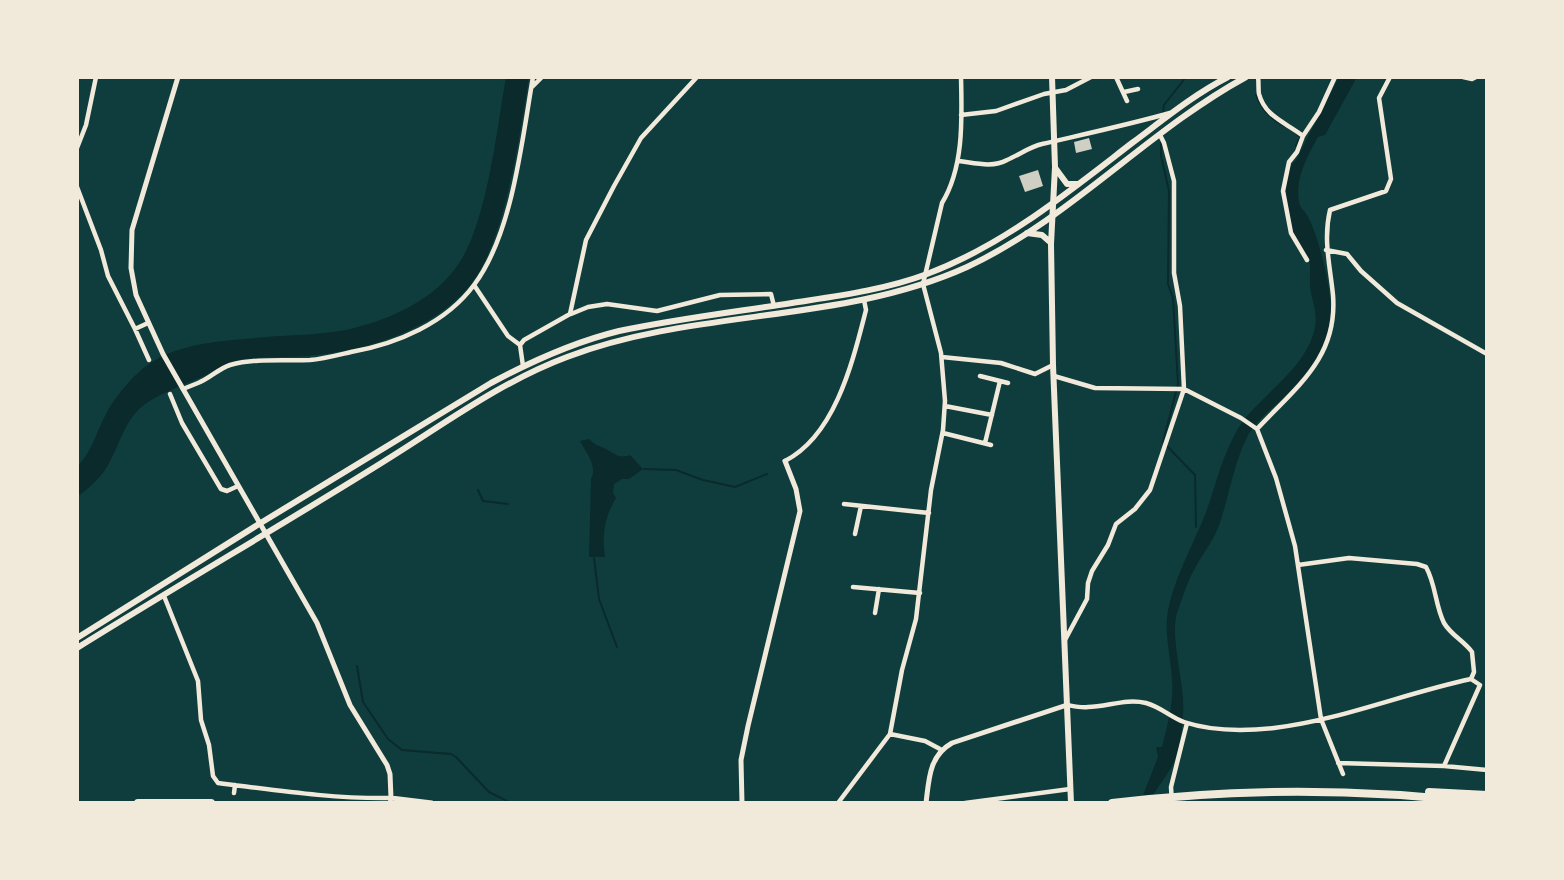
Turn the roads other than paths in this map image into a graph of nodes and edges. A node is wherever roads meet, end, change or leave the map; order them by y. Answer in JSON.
{"nodes":[{"id":1,"x":96,"y":77,"type":"edge"},
{"id":2,"x":178,"y":77,"type":"edge"},
{"id":3,"x":533,"y":77,"type":"edge"},
{"id":4,"x":542,"y":77,"type":"edge"},
{"id":5,"x":697,"y":77,"type":"edge"},
{"id":6,"x":961,"y":77,"type":"edge"},
{"id":7,"x":1052,"y":77,"type":"edge"},
{"id":8,"x":1091,"y":77,"type":"edge"},
{"id":9,"x":1116,"y":77,"type":"edge"},
{"id":10,"x":1228,"y":77,"type":"edge"},
{"id":11,"x":1247,"y":77,"type":"edge"},
{"id":12,"x":1258,"y":77,"type":"edge"},
{"id":13,"x":1335,"y":77,"type":"edge"},
{"id":14,"x":1390,"y":77,"type":"edge"},
{"id":15,"x":1463,"y":77,"type":"edge"},
{"id":16,"x":1476,"y":77,"type":"edge"},
{"id":17,"x":531,"y":87,"type":"junction"},
{"id":18,"x":1138,"y":89,"type":"dead end"},
{"id":19,"x":1124,"y":92,"type":"junction"},
{"id":20,"x":1053,"y":93,"type":"junction"},
{"id":21,"x":1127,"y":101,"type":"dead end"},
{"id":22,"x":1171,"y":113,"type":"junction"},
{"id":23,"x":961,"y":115,"type":"junction"},
{"id":24,"x":1159,"y":134,"type":"junction"},
{"id":25,"x":1303,"y":136,"type":"junction"},
{"id":26,"x":1054,"y":142,"type":"junction"},
{"id":27,"x":77,"y":148,"type":"edge"},
{"id":28,"x":959,"y":161,"type":"junction"},
{"id":29,"x":1055,"y":167,"type":"junction"},
{"id":30,"x":1078,"y":184,"type":"junction"},
{"id":31,"x":77,"y":187,"type":"edge"},
{"id":32,"x":78,"y":198,"type":"edge"},
{"id":33,"x":1054,"y":202,"type":"junction"},
{"id":34,"x":1052,"y":215,"type":"junction"},
{"id":35,"x":1027,"y":233,"type":"junction"},
{"id":36,"x":1051,"y":244,"type":"junction"},
{"id":37,"x":1326,"y":250,"type":"junction"},
{"id":38,"x":1307,"y":260,"type":"dead end"},
{"id":39,"x":925,"y":274,"type":"junction"},
{"id":40,"x":923,"y":284,"type":"junction"},
{"id":41,"x":474,"y":285,"type":"junction"},
{"id":42,"x":864,"y":300,"type":"junction"},
{"id":43,"x":774,"y":306,"type":"junction"},
{"id":44,"x":570,"y":314,"type":"junction"},
{"id":45,"x":148,"y":323,"type":"junction"},
{"id":46,"x":135,"y":329,"type":"junction"},
{"id":47,"x":520,"y":345,"type":"junction"},
{"id":48,"x":1487,"y":354,"type":"edge"},
{"id":49,"x":942,"y":357,"type":"junction"},
{"id":50,"x":149,"y":360,"type":"dead end"},
{"id":51,"x":1053,"y":365,"type":"junction"},
{"id":52,"x":523,"y":366,"type":"junction"},
{"id":53,"x":980,"y":376,"type":"dead end"},
{"id":54,"x":1053,"y":376,"type":"junction"},
{"id":55,"x":1000,"y":381,"type":"junction"},
{"id":56,"x":1009,"y":383,"type":"dead end"},
{"id":57,"x":182,"y":386,"type":"junction"},
{"id":58,"x":1184,"y":389,"type":"junction"},
{"id":59,"x":170,"y":394,"type":"dead end"},
{"id":60,"x":945,"y":406,"type":"junction"},
{"id":61,"x":992,"y":415,"type":"junction"},
{"id":62,"x":1257,"y":429,"type":"junction"},
{"id":63,"x":943,"y":433,"type":"junction"},
{"id":64,"x":785,"y":461,"type":"joint"},
{"id":65,"x":238,"y":486,"type":"junction"},
{"id":66,"x":844,"y":504,"type":"dead end"},
{"id":67,"x":861,"y":506,"type":"junction"},
{"id":68,"x":929,"y":513,"type":"junction"},
{"id":69,"x":259,"y":524,"type":"junction"},
{"id":70,"x":265,"y":534,"type":"junction"},
{"id":71,"x":855,"y":534,"type":"dead end"},
{"id":72,"x":1298,"y":565,"type":"junction"},
{"id":73,"x":853,"y":587,"type":"dead end"},
{"id":74,"x":879,"y":589,"type":"junction"},
{"id":75,"x":920,"y":593,"type":"junction"},
{"id":76,"x":163,"y":596,"type":"junction"},
{"id":77,"x":874,"y":613,"type":"dead end"},
{"id":78,"x":77,"y":638,"type":"edge"},
{"id":79,"x":1064,"y":642,"type":"junction"},
{"id":80,"x":77,"y":648,"type":"edge"},
{"id":81,"x":1471,"y":679,"type":"junction"},
{"id":82,"x":1067,"y":705,"type":"junction"},
{"id":83,"x":1321,"y":719,"type":"junction"},
{"id":84,"x":1186,"y":723,"type":"junction"},
{"id":85,"x":890,"y":734,"type":"junction"},
{"id":86,"x":940,"y":749,"type":"junction"},
{"id":87,"x":1338,"y":763,"type":"junction"},
{"id":88,"x":1444,"y":765,"type":"junction"},
{"id":89,"x":1487,"y":770,"type":"edge"},
{"id":90,"x":1343,"y":774,"type":"dead end"},
{"id":91,"x":234,"y":785,"type":"junction"},
{"id":92,"x":1070,"y":789,"type":"junction"},
{"id":93,"x":234,"y":793,"type":"dead end"},
{"id":94,"x":1370,"y":793,"type":"junction"},
{"id":95,"x":1487,"y":795,"type":"edge"},
{"id":96,"x":1175,"y":800,"type":"edge"},
{"id":97,"x":391,"y":801,"type":"edge"},
{"id":98,"x":138,"y":803,"type":"edge"},
{"id":99,"x":211,"y":803,"type":"edge"},
{"id":100,"x":432,"y":803,"type":"edge"},
{"id":101,"x":742,"y":803,"type":"edge"},
{"id":102,"x":838,"y":803,"type":"edge"},
{"id":103,"x":926,"y":803,"type":"edge"},
{"id":104,"x":965,"y":803,"type":"edge"},
{"id":105,"x":1071,"y":803,"type":"edge"},
{"id":106,"x":1112,"y":803,"type":"edge"},
{"id":107,"x":1484,"y":803,"type":"edge"}],
"edges":[{"from":1,"to":27,"type":"street"},
{"from":2,"to":45,"type":"street"},
{"from":3,"to":17,"type":"street"},
{"from":4,"to":17,"type":"street"},
{"from":5,"to":44,"type":"street"},
{"from":6,"to":23,"type":"street"},
{"from":7,"to":20,"type":"main road"},
{"from":8,"to":20,"type":"street"},
{"from":9,"to":19,"type":"street"},
{"from":10,"to":22,"type":"main road"},
{"from":11,"to":24,"type":"main road"},
{"from":12,"to":25,"type":"street"},
{"from":13,"to":25,"type":"street"},
{"from":14,"to":37,"type":"street"},
{"from":15,"to":16,"type":"street"},
{"from":17,"to":41,"type":"street"},
{"from":18,"to":19,"type":"street"},
{"from":19,"to":21,"type":"street"},
{"from":20,"to":23,"type":"street"},
{"from":20,"to":26,"type":"main road"},
{"from":22,"to":26,"type":"street"},
{"from":22,"to":30,"type":"main road"},
{"from":23,"to":28,"type":"street"},
{"from":24,"to":34,"type":"main road"},
{"from":24,"to":58,"type":"street"},
{"from":25,"to":38,"type":"street"},
{"from":26,"to":28,"type":"street"},
{"from":26,"to":29,"type":"main road"},
{"from":28,"to":39,"type":"street"},
{"from":29,"to":30,"type":"main road"},
{"from":29,"to":33,"type":"main road"},
{"from":30,"to":33,"type":"main road"},
{"from":31,"to":32,"type":"street"},
{"from":32,"to":46,"type":"street"},
{"from":33,"to":34,"type":"main road"},
{"from":33,"to":39,"type":"main road"},
{"from":34,"to":35,"type":"main road"},
{"from":34,"to":36,"type":"main road"},
{"from":35,"to":36,"type":"main road"},
{"from":35,"to":40,"type":"main road"},
{"from":36,"to":51,"type":"main road"},
{"from":37,"to":48,"type":"street"},
{"from":37,"to":62,"type":"street"},
{"from":39,"to":40,"type":"street"},
{"from":39,"to":43,"type":"main road"},
{"from":40,"to":42,"type":"main road"},
{"from":40,"to":49,"type":"street"},
{"from":41,"to":47,"type":"street"},
{"from":41,"to":57,"type":"street"},
{"from":42,"to":64,"type":"street"},
{"from":42,"to":70,"type":"main road"},
{"from":43,"to":44,"type":"street"},
{"from":43,"to":52,"type":"main road"},
{"from":44,"to":47,"type":"street"},
{"from":45,"to":46,"type":"street"},
{"from":45,"to":57,"type":"street"},
{"from":46,"to":50,"type":"street"},
{"from":47,"to":52,"type":"street"},
{"from":49,"to":51,"type":"street"},
{"from":49,"to":60,"type":"street"},
{"from":51,"to":54,"type":"main road"},
{"from":52,"to":69,"type":"main road"},
{"from":53,"to":55,"type":"street"},
{"from":54,"to":58,"type":"street"},
{"from":54,"to":79,"type":"main road"},
{"from":55,"to":56,"type":"street"},
{"from":55,"to":61,"type":"street"},
{"from":57,"to":65,"type":"street"},
{"from":58,"to":62,"type":"street"},
{"from":58,"to":79,"type":"street"},
{"from":59,"to":65,"type":"street"},
{"from":60,"to":61,"type":"street"},
{"from":60,"to":63,"type":"street"},
{"from":61,"to":63,"type":"street"},
{"from":62,"to":72,"type":"street"},
{"from":63,"to":68,"type":"street"},
{"from":64,"to":101,"type":"street"},
{"from":65,"to":69,"type":"street"},
{"from":66,"to":67,"type":"street"},
{"from":67,"to":68,"type":"street"},
{"from":67,"to":71,"type":"street"},
{"from":68,"to":75,"type":"street"},
{"from":69,"to":70,"type":"street"},
{"from":69,"to":78,"type":"main road"},
{"from":70,"to":76,"type":"main road"},
{"from":70,"to":97,"type":"street"},
{"from":72,"to":81,"type":"street"},
{"from":72,"to":83,"type":"street"},
{"from":73,"to":74,"type":"street"},
{"from":74,"to":75,"type":"street"},
{"from":74,"to":77,"type":"street"},
{"from":75,"to":85,"type":"street"},
{"from":76,"to":80,"type":"main road"},
{"from":76,"to":91,"type":"street"},
{"from":79,"to":82,"type":"main road"},
{"from":81,"to":83,"type":"street"},
{"from":81,"to":88,"type":"street"},
{"from":82,"to":84,"type":"street"},
{"from":82,"to":86,"type":"street"},
{"from":82,"to":92,"type":"main road"},
{"from":83,"to":84,"type":"street"},
{"from":83,"to":87,"type":"street"},
{"from":84,"to":96,"type":"street"},
{"from":85,"to":86,"type":"street"},
{"from":85,"to":102,"type":"street"},
{"from":86,"to":103,"type":"street"},
{"from":87,"to":88,"type":"street"},
{"from":87,"to":90,"type":"street"},
{"from":88,"to":89,"type":"street"},
{"from":91,"to":93,"type":"street"},
{"from":91,"to":97,"type":"street"},
{"from":92,"to":104,"type":"street"},
{"from":92,"to":105,"type":"main road"},
{"from":94,"to":95,"type":"highway"},
{"from":94,"to":96,"type":"highway"},
{"from":94,"to":107,"type":"highway"},
{"from":96,"to":106,"type":"highway"},
{"from":97,"to":100,"type":"street"},
{"from":98,"to":99,"type":"highway"}]}
